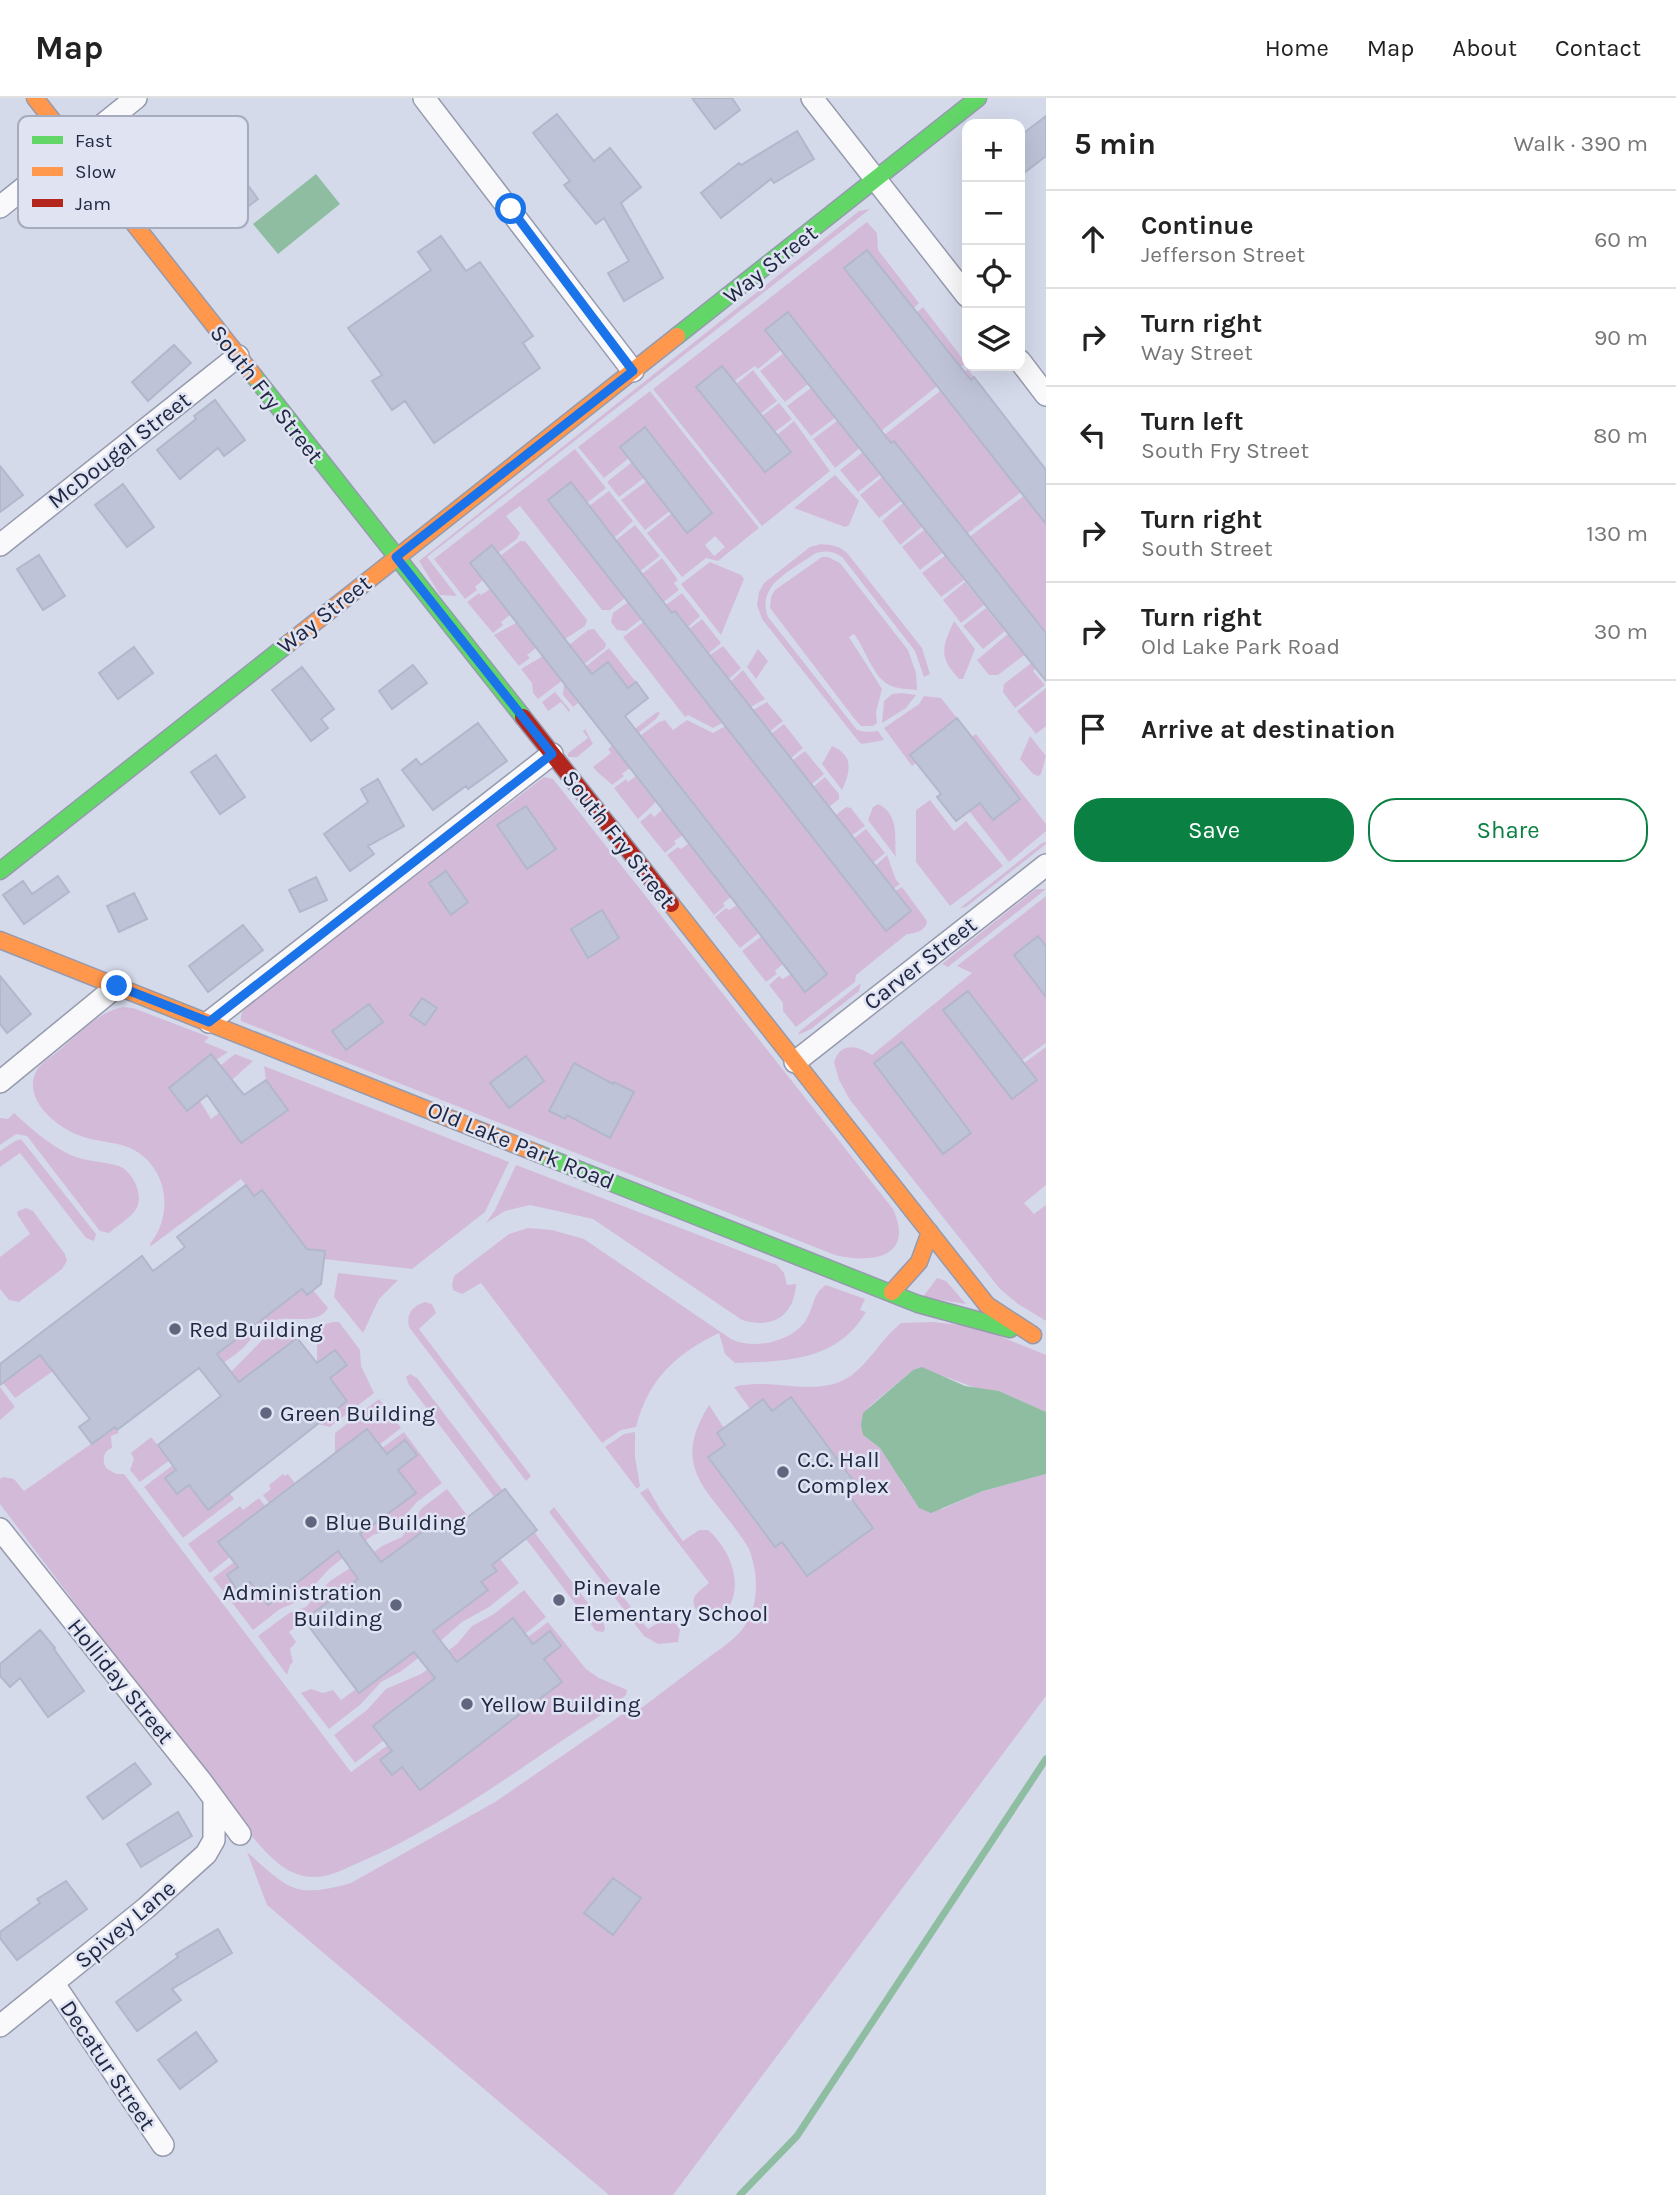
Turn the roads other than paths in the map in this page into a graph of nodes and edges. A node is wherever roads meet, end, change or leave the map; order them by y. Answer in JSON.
{"nodes":[{"id":1,"x":35,"y":98,"type":"edge"},
{"id":2,"x":136,"y":98,"type":"edge"},
{"id":3,"x":424,"y":98,"type":"edge"},
{"id":4,"x":812,"y":98,"type":"edge"},
{"id":5,"x":978,"y":98,"type":"edge"},
{"id":6,"x":50,"y":116,"type":"edge"},
{"id":7,"x":113,"y":116,"type":"edge"},
{"id":8,"x":876,"y":181,"type":"junction"},
{"id":9,"x":18,"y":192,"type":"edge"},
{"id":10,"x":0,"y":207,"type":"edge"},
{"id":11,"x":138,"y":228,"type":"edge"},
{"id":12,"x":962,"y":290,"type":"edge"},
{"id":13,"x":238,"y":356,"type":"junction"},
{"id":14,"x":1025,"y":369,"type":"edge"},
{"id":15,"x":633,"y":371,"type":"junction"},
{"id":16,"x":1046,"y":396,"type":"edge"},
{"id":17,"x":0,"y":545,"type":"edge"},
{"id":18,"x":396,"y":557,"type":"junction"},
{"id":19,"x":552,"y":754,"type":"junction"},
{"id":20,"x":1046,"y":865,"type":"edge"},
{"id":21,"x":0,"y":871,"type":"edge"},
{"id":22,"x":0,"y":940,"type":"edge"},
{"id":23,"x":117,"y":986,"type":"junction"},
{"id":24,"x":209,"y":1022,"type":"junction"},
{"id":25,"x":795,"y":1062,"type":"junction"},
{"id":26,"x":0,"y":1082,"type":"edge"},
{"id":27,"x":930,"y":1232,"type":"junction"},
{"id":28,"x":892,"y":1292,"type":"junction"},
{"id":29,"x":1039,"y":1338,"type":"edge"},
{"id":30,"x":0,"y":1529,"type":"edge"},
{"id":31,"x":214,"y":1801,"type":"junction"},
{"id":32,"x":240,"y":1834,"type":"dead end"},
{"id":33,"x":54,"y":1984,"type":"junction"},
{"id":34,"x":0,"y":2026,"type":"edge"},
{"id":35,"x":163,"y":2145,"type":"dead end"}],
"edges":[{"from":1,"to":6,"type":"street","name":"South Fry Street"},
{"from":2,"to":7,"type":"street"},
{"from":3,"to":15,"type":"street"},
{"from":4,"to":8,"type":"street"},
{"from":5,"to":8,"type":"street","name":"Way Street"},
{"from":8,"to":12,"type":"street"},
{"from":8,"to":15,"type":"street","name":"Way Street"},
{"from":9,"to":10,"type":"street"},
{"from":11,"to":13,"type":"street","name":"South Fry Street"},
{"from":13,"to":17,"type":"street","name":"McDougal Street"},
{"from":13,"to":18,"type":"street","name":"South Fry Street"},
{"from":14,"to":16,"type":"street"},
{"from":15,"to":18,"type":"street","name":"Way Street"},
{"from":18,"to":19,"type":"street","name":"South Fry Street"},
{"from":18,"to":21,"type":"street","name":"Way Street"},
{"from":19,"to":24,"type":"street"},
{"from":19,"to":25,"type":"street","name":"South Fry Street"},
{"from":20,"to":25,"type":"street","name":"Carver Street"},
{"from":22,"to":23,"type":"street","name":"Old Lake Park Road"},
{"from":23,"to":24,"type":"street","name":"Old Lake Park Road"},
{"from":23,"to":26,"type":"street"},
{"from":24,"to":28,"type":"street","name":"Old Lake Park Road"},
{"from":25,"to":27,"type":"street","name":"South Fry Street"},
{"from":27,"to":28,"type":"street"},
{"from":27,"to":29,"type":"street","name":"South Fry Street"},
{"from":28,"to":29,"type":"street","name":"Old Lake Park Road"},
{"from":30,"to":31,"type":"street","name":"Holliday Street"},
{"from":31,"to":32,"type":"street","name":"Holliday Street"},
{"from":31,"to":33,"type":"street","name":"Spivey Lane"},
{"from":33,"to":34,"type":"street","name":"Spivey Lane"},
{"from":33,"to":35,"type":"street","name":"Decatur Street"}]}
